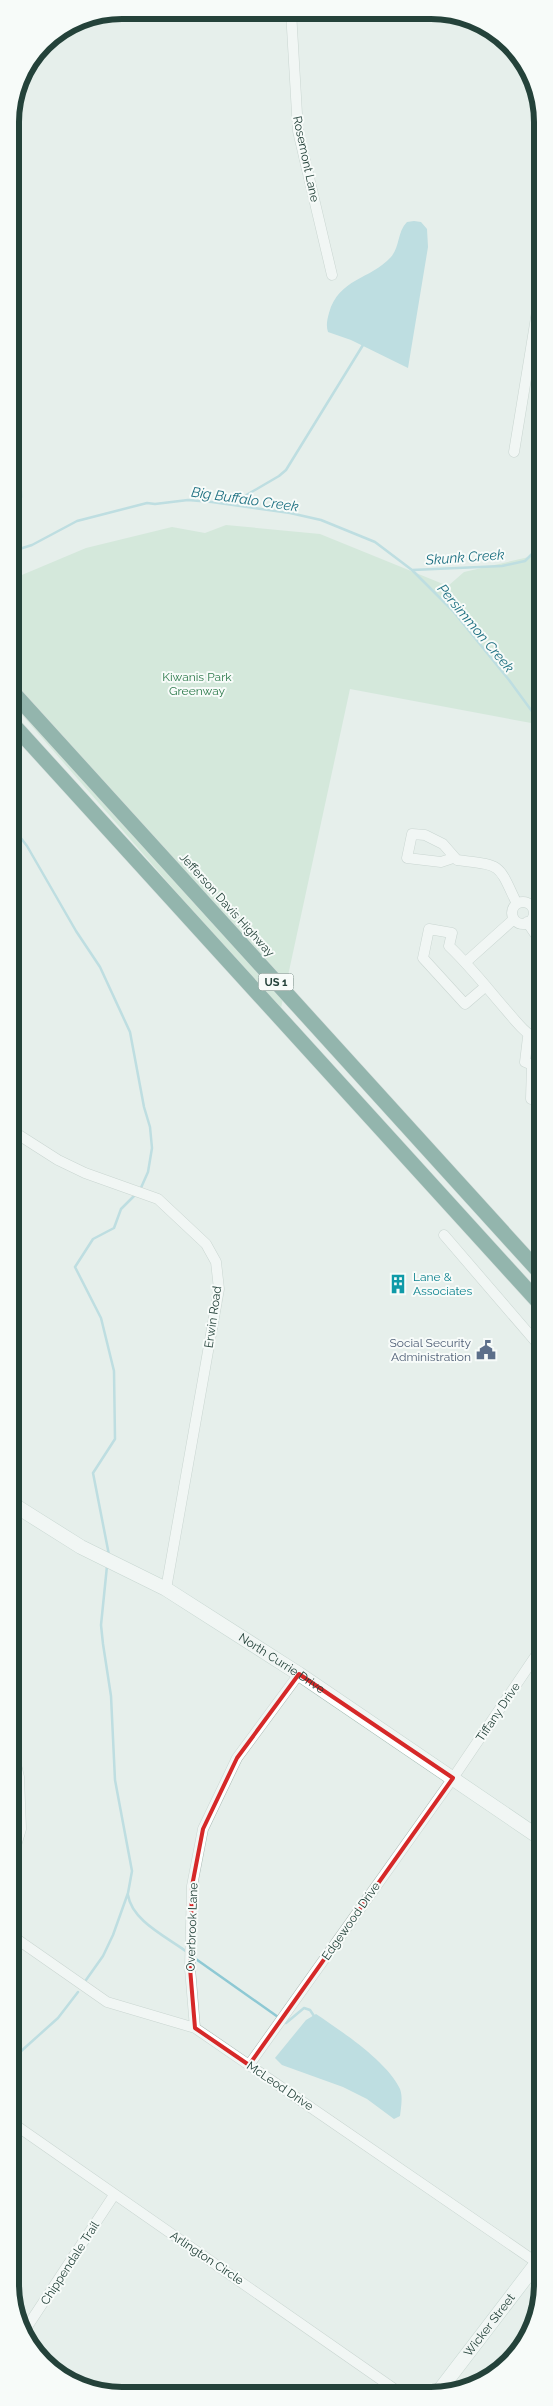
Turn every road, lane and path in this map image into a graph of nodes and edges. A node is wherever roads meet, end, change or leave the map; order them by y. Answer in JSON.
{"nodes":[{"id":1,"x":291,"y":19,"type":"edge"},
{"id":2,"x":332,"y":275,"type":"dead end"},
{"id":3,"x":534,"y":330,"type":"edge"},
{"id":4,"x":514,"y":452,"type":"dead end"},
{"id":5,"x":19,"y":699,"type":"edge"},
{"id":6,"x":19,"y":730,"type":"edge"},
{"id":7,"x":453,"y":858,"type":"dead end"},
{"id":8,"x":517,"y":904,"type":"junction"},
{"id":9,"x":514,"y":919,"type":"junction"},
{"id":10,"x":527,"y":922,"type":"junction"},
{"id":11,"x":534,"y":932,"type":"edge"},
{"id":12,"x":466,"y":962,"type":"junction"},
{"id":13,"x":486,"y":986,"type":"junction"},
{"id":14,"x":528,"y":1036,"type":"junction"},
{"id":15,"x":534,"y":1039,"type":"edge"},
{"id":16,"x":534,"y":1099,"type":"edge"},
{"id":17,"x":19,"y":1135,"type":"edge"},
{"id":18,"x":444,"y":1235,"type":"dead end"},
{"id":19,"x":534,"y":1266,"type":"edge"},
{"id":20,"x":534,"y":1297,"type":"edge"},
{"id":21,"x":534,"y":1340,"type":"edge"},
{"id":22,"x":19,"y":1508,"type":"edge"},
{"id":23,"x":166,"y":1589,"type":"junction"},
{"id":24,"x":534,"y":1657,"type":"edge"},
{"id":25,"x":299,"y":1674,"type":"junction"},
{"id":26,"x":19,"y":1777,"type":"edge"},
{"id":27,"x":453,"y":1778,"type":"junction"},
{"id":28,"x":534,"y":1834,"type":"edge"},
{"id":29,"x":19,"y":1836,"type":"edge"},
{"id":30,"x":19,"y":1941,"type":"edge"},
{"id":31,"x":194,"y":2028,"type":"junction"},
{"id":32,"x":249,"y":2065,"type":"junction"},
{"id":33,"x":19,"y":2128,"type":"edge"},
{"id":34,"x":114,"y":2196,"type":"junction"},
{"id":35,"x":534,"y":2255,"type":"edge"},
{"id":36,"x":534,"y":2267,"type":"edge"},
{"id":37,"x":28,"y":2326,"type":"edge"},
{"id":38,"x":443,"y":2386,"type":"edge"},
{"id":39,"x":391,"y":2387,"type":"edge"}],
"edges":[{"from":1,"to":2,"type":"street","name":"Rosemont Lane"},
{"from":3,"to":4,"type":"street"},
{"from":5,"to":19,"type":"highway","name":"Jefferson Davis Highway","number":"US 1"},
{"from":6,"to":20,"type":"highway","number":"US 1"},
{"from":7,"to":8,"type":"street"},
{"from":8,"to":9,"type":"street"},
{"from":8,"to":10,"type":"street"},
{"from":9,"to":10,"type":"street"},
{"from":9,"to":12,"type":"street"},
{"from":10,"to":11,"type":"street"},
{"from":12,"to":13,"type":"street"},
{"from":12,"to":13,"type":"street"},
{"from":13,"to":14,"type":"street"},
{"from":14,"to":15,"type":"street"},
{"from":14,"to":16,"type":"street"},
{"from":17,"to":23,"type":"street","name":"Erwin Road"},
{"from":18,"to":21,"type":"street"},
{"from":22,"to":23,"type":"street","name":"North Currie Drive"},
{"from":23,"to":25,"type":"street","name":"North Currie Drive"},
{"from":24,"to":27,"type":"street","name":"Tiffany Drive"},
{"from":25,"to":27,"type":"street","name":"North Currie Drive"},
{"from":25,"to":31,"type":"street","name":"Overbrook Lane"},
{"from":26,"to":29,"type":"street"},
{"from":27,"to":28,"type":"street","name":"North Currie Drive"},
{"from":27,"to":32,"type":"street","name":"Edgewood Drive"},
{"from":30,"to":31,"type":"street","name":"McLeod Drive"},
{"from":31,"to":32,"type":"street","name":"McLeod Drive"},
{"from":32,"to":35,"type":"street","name":"McLeod Drive"},
{"from":33,"to":34,"type":"street","name":"Arlington Circle"},
{"from":34,"to":37,"type":"street","name":"Chippendale Trail"},
{"from":34,"to":39,"type":"street","name":"Arlington Circle"},
{"from":36,"to":38,"type":"street","name":"Wicker Street"}]}
